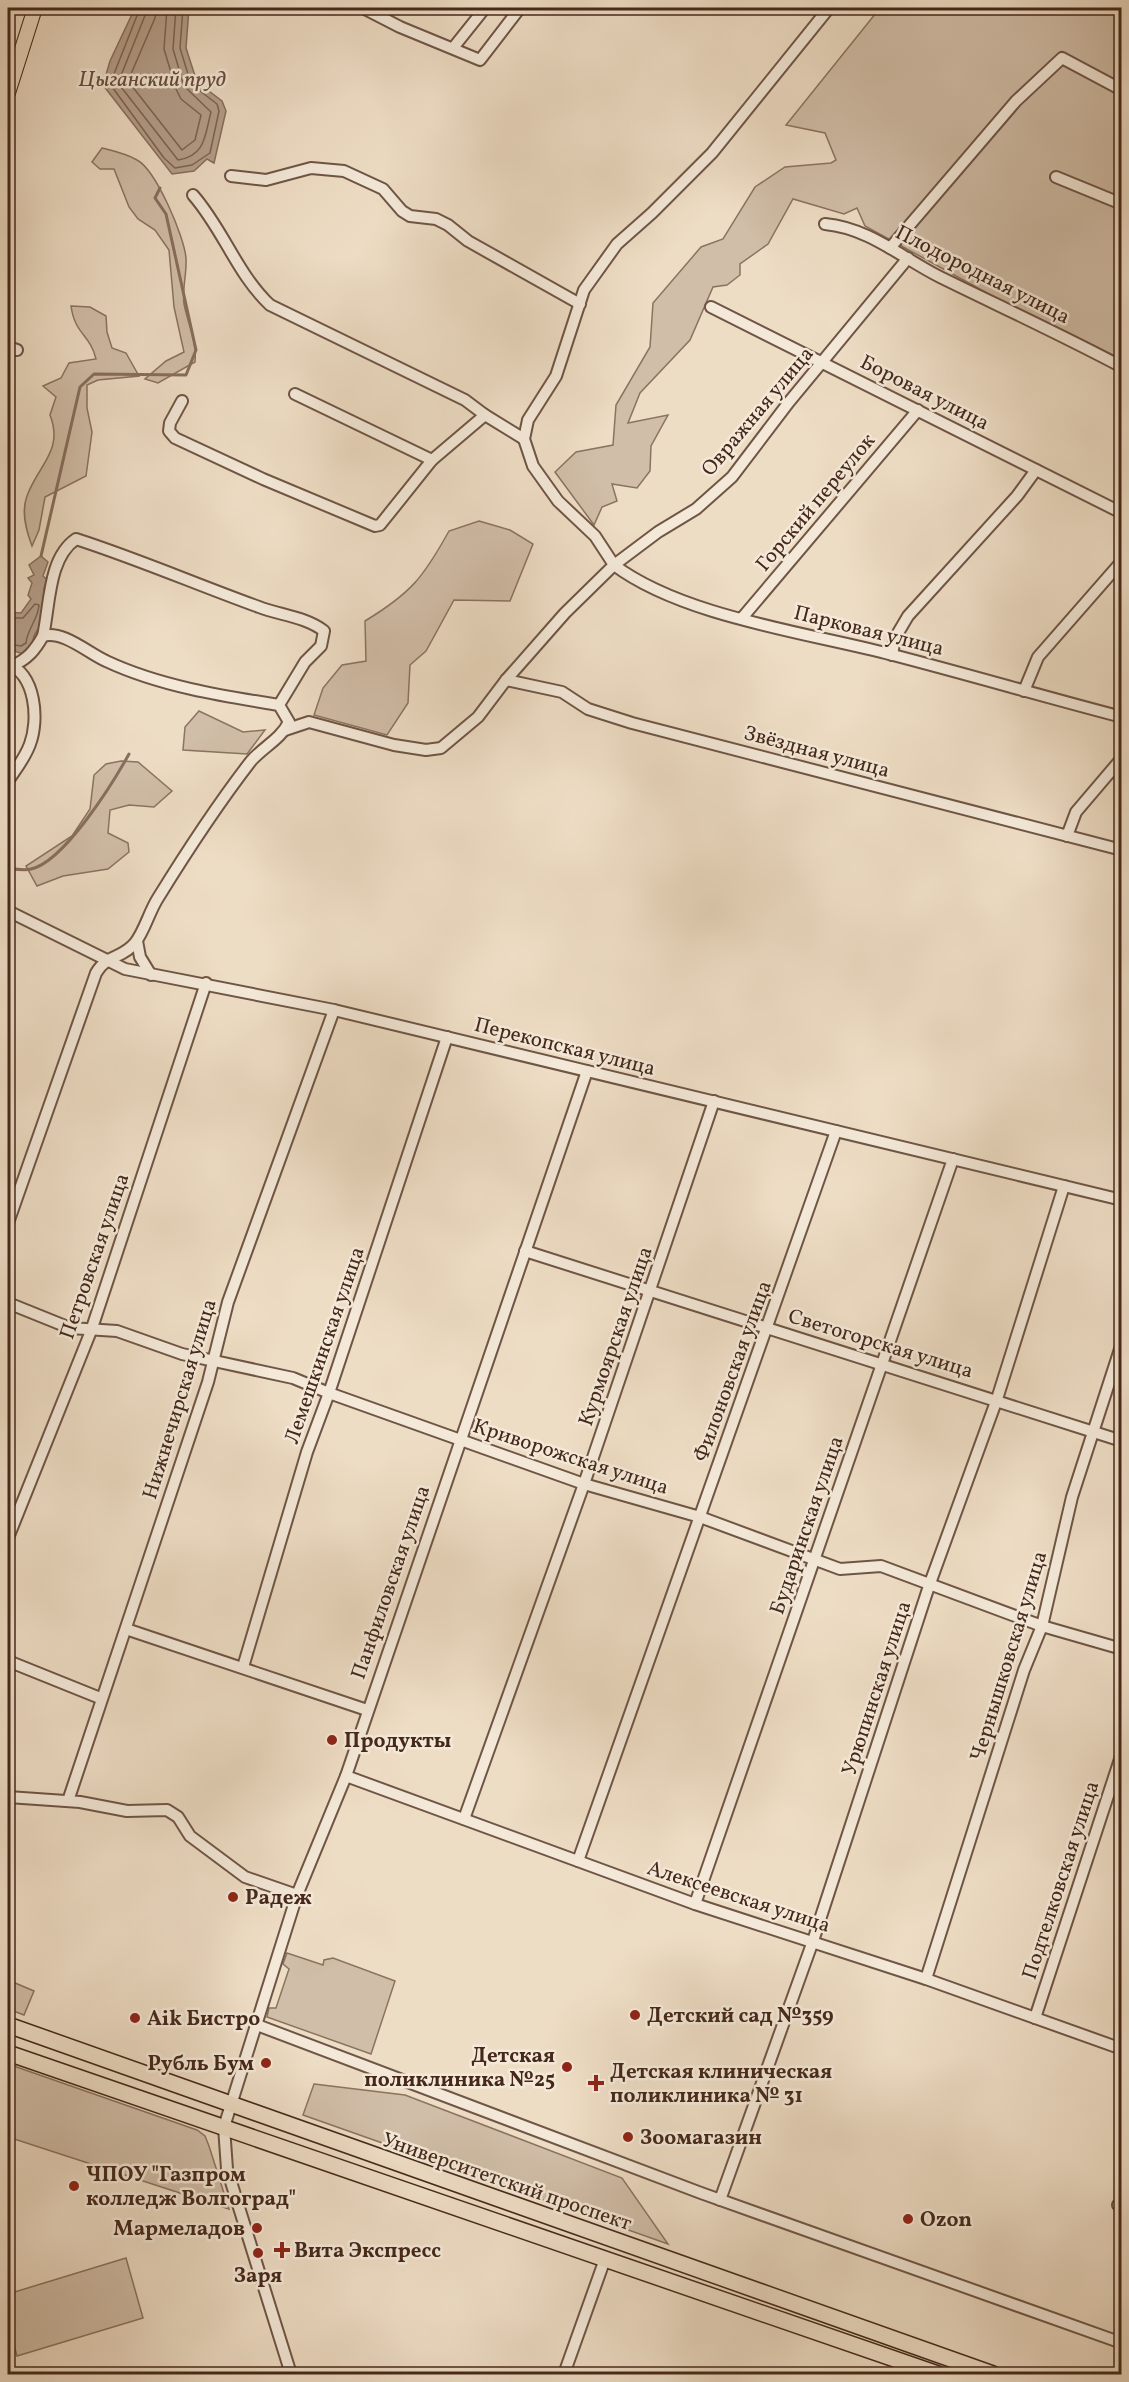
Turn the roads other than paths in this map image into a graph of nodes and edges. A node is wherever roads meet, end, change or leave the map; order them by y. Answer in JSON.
{"nodes":[{"id":1,"x":35,"y":8,"type":"edge"},
{"id":2,"x":363,"y":8,"type":"edge"},
{"id":3,"x":484,"y":8,"type":"edge"},
{"id":4,"x":520,"y":8,"type":"edge"},
{"id":5,"x":829,"y":8,"type":"edge"},
{"id":6,"x":453,"y":48,"type":"junction"},
{"id":7,"x":1122,"y":90,"type":"edge"},
{"id":8,"x":8,"y":93,"type":"edge"},
{"id":9,"x":231,"y":176,"type":"dead end"},
{"id":10,"x":1056,"y":177,"type":"dead end"},
{"id":11,"x":193,"y":195,"type":"dead end"},
{"id":12,"x":1122,"y":204,"type":"edge"},
{"id":13,"x":825,"y":224,"type":"dead end"},
{"id":14,"x":890,"y":248,"type":"junction"},
{"id":15,"x":908,"y":258,"type":"junction"},
{"id":16,"x":580,"y":304,"type":"junction"},
{"id":17,"x":711,"y":307,"type":"dead end"},
{"id":18,"x":823,"y":362,"type":"junction"},
{"id":19,"x":1122,"y":367,"type":"edge"},
{"id":20,"x":295,"y":394,"type":"dead end"},
{"id":21,"x":182,"y":401,"type":"dead end"},
{"id":22,"x":918,"y":410,"type":"junction"},
{"id":23,"x":485,"y":414,"type":"junction"},
{"id":24,"x":524,"y":439,"type":"junction"},
{"id":25,"x":432,"y":460,"type":"junction"},
{"id":26,"x":1036,"y":470,"type":"junction"},
{"id":27,"x":1122,"y":513,"type":"edge"},
{"id":28,"x":1122,"y":561,"type":"edge"},
{"id":29,"x":614,"y":565,"type":"junction"},
{"id":30,"x":742,"y":618,"type":"junction"},
{"id":31,"x":43,"y":636,"type":"junction"},
{"id":32,"x":892,"y":655,"type":"junction"},
{"id":33,"x":10,"y":665,"type":"edge"},
{"id":34,"x":506,"y":680,"type":"junction"},
{"id":35,"x":1024,"y":691,"type":"junction"},
{"id":36,"x":279,"y":705,"type":"junction"},
{"id":37,"x":1122,"y":717,"type":"edge"},
{"id":38,"x":285,"y":730,"type":"junction"},
{"id":39,"x":1122,"y":758,"type":"edge"},
{"id":40,"x":8,"y":781,"type":"edge"},
{"id":41,"x":1067,"y":836,"type":"junction"},
{"id":42,"x":1122,"y":850,"type":"edge"},
{"id":43,"x":8,"y":911,"type":"edge"},
{"id":44,"x":137,"y":940,"type":"junction"},
{"id":45,"x":107,"y":959,"type":"junction"},
{"id":46,"x":151,"y":975,"type":"junction"},
{"id":47,"x":206,"y":983,"type":"junction"},
{"id":48,"x":334,"y":1010,"type":"junction"},
{"id":49,"x":447,"y":1037,"type":"junction"},
{"id":50,"x":587,"y":1071,"type":"junction"},
{"id":51,"x":714,"y":1101,"type":"junction"},
{"id":52,"x":836,"y":1131,"type":"junction"},
{"id":53,"x":952,"y":1159,"type":"junction"},
{"id":54,"x":1064,"y":1186,"type":"junction"},
{"id":55,"x":1122,"y":1200,"type":"edge"},
{"id":56,"x":8,"y":1223,"type":"edge"},
{"id":57,"x":525,"y":1251,"type":"junction"},
{"id":58,"x":651,"y":1290,"type":"junction"},
{"id":59,"x":8,"y":1303,"type":"edge"},
{"id":60,"x":768,"y":1328,"type":"junction"},
{"id":61,"x":91,"y":1331,"type":"junction"},
{"id":62,"x":1122,"y":1343,"type":"edge"},
{"id":63,"x":213,"y":1359,"type":"junction"},
{"id":64,"x":882,"y":1364,"type":"junction"},
{"id":65,"x":329,"y":1393,"type":"junction"},
{"id":66,"x":997,"y":1399,"type":"junction"},
{"id":67,"x":1094,"y":1433,"type":"junction"},
{"id":68,"x":460,"y":1439,"type":"junction"},
{"id":69,"x":1122,"y":1441,"type":"edge"},
{"id":70,"x":584,"y":1484,"type":"junction"},
{"id":71,"x":700,"y":1517,"type":"junction"},
{"id":72,"x":8,"y":1538,"type":"edge"},
{"id":73,"x":815,"y":1560,"type":"junction"},
{"id":74,"x":929,"y":1586,"type":"junction"},
{"id":75,"x":1042,"y":1626,"type":"junction"},
{"id":76,"x":126,"y":1629,"type":"junction"},
{"id":77,"x":1122,"y":1649,"type":"edge"},
{"id":78,"x":8,"y":1661,"type":"edge"},
{"id":79,"x":243,"y":1667,"type":"junction"},
{"id":80,"x":100,"y":1698,"type":"junction"},
{"id":81,"x":367,"y":1710,"type":"junction"},
{"id":82,"x":1122,"y":1753,"type":"edge"},
{"id":83,"x":346,"y":1776,"type":"junction"},
{"id":84,"x":8,"y":1797,"type":"edge"},
{"id":85,"x":68,"y":1801,"type":"junction"},
{"id":86,"x":464,"y":1819,"type":"junction"},
{"id":87,"x":578,"y":1861,"type":"junction"},
{"id":88,"x":297,"y":1895,"type":"junction"},
{"id":89,"x":695,"y":1904,"type":"junction"},
{"id":90,"x":813,"y":1941,"type":"junction"},
{"id":91,"x":926,"y":1979,"type":"junction"},
{"id":92,"x":1035,"y":2018,"type":"junction"},
{"id":93,"x":8,"y":2025,"type":"edge"},
{"id":94,"x":257,"y":2025,"type":"junction"},
{"id":95,"x":1122,"y":2049,"type":"edge"},
{"id":96,"x":8,"y":2053,"type":"edge"},
{"id":97,"x":229,"y":2106,"type":"junction"},
{"id":98,"x":224,"y":2127,"type":"junction"},
{"id":99,"x":720,"y":2200,"type":"junction"},
{"id":100,"x":605,"y":2259,"type":"junction"},
{"id":101,"x":1122,"y":2343,"type":"edge"},
{"id":102,"x":291,"y":2374,"type":"edge"},
{"id":103,"x":564,"y":2374,"type":"edge"},
{"id":104,"x":938,"y":2374,"type":"edge"},
{"id":105,"x":993,"y":2374,"type":"edge"}],
"edges":[{"from":1,"to":8,"type":"main road"},
{"from":2,"to":6,"type":"street"},
{"from":3,"to":6,"type":"street"},
{"from":4,"to":6,"type":"street"},
{"from":5,"to":16,"type":"street"},
{"from":7,"to":14,"type":"street"},
{"from":9,"to":16,"type":"street"},
{"from":10,"to":12,"type":"street"},
{"from":11,"to":23,"type":"street"},
{"from":13,"to":14,"type":"street","name":"Плодородная улица"},
{"from":14,"to":15,"type":"street","name":"Плодородная улица"},
{"from":15,"to":18,"type":"street","name":"Овражная улица"},
{"from":15,"to":19,"type":"street","name":"Плодородная улица"},
{"from":16,"to":24,"type":"street"},
{"from":17,"to":18,"type":"street","name":"Боровая улица"},
{"from":18,"to":22,"type":"street","name":"Боровая улица"},
{"from":18,"to":29,"type":"street","name":"Овражная улица"},
{"from":20,"to":25,"type":"street"},
{"from":21,"to":25,"type":"street"},
{"from":22,"to":26,"type":"street","name":"Боровая улица"},
{"from":22,"to":30,"type":"street","name":"Горский переулок"},
{"from":23,"to":24,"type":"street"},
{"from":23,"to":25,"type":"street"},
{"from":24,"to":29,"type":"street"},
{"from":26,"to":27,"type":"street","name":"Боровая улица"},
{"from":26,"to":32,"type":"street"},
{"from":28,"to":35,"type":"street"},
{"from":29,"to":30,"type":"street","name":"Парковая улица"},
{"from":29,"to":34,"type":"street","name":"Овражная улица"},
{"from":30,"to":32,"type":"street","name":"Парковая улица"},
{"from":31,"to":33,"type":"street"},
{"from":31,"to":36,"type":"street"},
{"from":31,"to":36,"type":"street"},
{"from":32,"to":35,"type":"street","name":"Парковая улица"},
{"from":33,"to":40,"type":"street"},
{"from":34,"to":38,"type":"street","name":"Овражная улица"},
{"from":34,"to":41,"type":"street","name":"Звёздная улица"},
{"from":35,"to":37,"type":"street","name":"Парковая улица"},
{"from":36,"to":38,"type":"street"},
{"from":38,"to":44,"type":"street"},
{"from":39,"to":41,"type":"street"},
{"from":41,"to":42,"type":"street","name":"Звёздная улица"},
{"from":43,"to":45,"type":"street","name":"Перекопская улица"},
{"from":44,"to":45,"type":"street"},
{"from":44,"to":46,"type":"street"},
{"from":45,"to":46,"type":"street","name":"Перекопская улица"},
{"from":45,"to":56,"type":"street"},
{"from":46,"to":47,"type":"street","name":"Перекопская улица"},
{"from":47,"to":48,"type":"street","name":"Перекопская улица"},
{"from":47,"to":61,"type":"street","name":"Петровская улица"},
{"from":48,"to":49,"type":"street","name":"Перекопская улица"},
{"from":48,"to":63,"type":"street","name":"Нижнечирская улица"},
{"from":49,"to":50,"type":"street","name":"Перекопская улица"},
{"from":49,"to":65,"type":"street","name":"Лемешкинская улица"},
{"from":50,"to":51,"type":"street","name":"Перекопская улица"},
{"from":50,"to":57,"type":"street","name":"Панфиловская улица"},
{"from":51,"to":52,"type":"street","name":"Перекопская улица"},
{"from":51,"to":58,"type":"street","name":"Курмоярская улица"},
{"from":52,"to":53,"type":"street","name":"Перекопская улица"},
{"from":52,"to":60,"type":"street","name":"Филоновская улица"},
{"from":53,"to":54,"type":"street","name":"Перекопская улица"},
{"from":53,"to":64,"type":"street","name":"Бударинская улица"},
{"from":54,"to":55,"type":"street","name":"Перекопская улица"},
{"from":54,"to":66,"type":"street","name":"Урюпинская улица"},
{"from":57,"to":58,"type":"street","name":"Светогорская улица"},
{"from":57,"to":68,"type":"street","name":"Панфиловская улица"},
{"from":58,"to":60,"type":"street","name":"Светогорская улица"},
{"from":58,"to":70,"type":"street","name":"Курмоярская улица"},
{"from":59,"to":61,"type":"street","name":"Криворожская улица"},
{"from":60,"to":64,"type":"street","name":"Светогорская улица"},
{"from":60,"to":71,"type":"street","name":"Филоновская улица"},
{"from":61,"to":63,"type":"street","name":"Криворожская улица"},
{"from":61,"to":72,"type":"street","name":"Петровская улица"},
{"from":62,"to":67,"type":"street","name":"Чернышковская улица"},
{"from":63,"to":65,"type":"street","name":"Криворожская улица"},
{"from":63,"to":76,"type":"street","name":"Нижнечирская улица"},
{"from":64,"to":66,"type":"street","name":"Светогорская улица"},
{"from":64,"to":73,"type":"street","name":"Бударинская улица"},
{"from":65,"to":68,"type":"street","name":"Криворожская улица"},
{"from":65,"to":79,"type":"street","name":"Лемешкинская улица"},
{"from":66,"to":67,"type":"street","name":"Светогорская улица"},
{"from":66,"to":74,"type":"street","name":"Урюпинская улица"},
{"from":67,"to":69,"type":"street","name":"Светогорская улица"},
{"from":67,"to":75,"type":"street","name":"Чернышковская улица"},
{"from":68,"to":70,"type":"street","name":"Криворожская улица"},
{"from":68,"to":81,"type":"street","name":"Панфиловская улица"},
{"from":70,"to":71,"type":"street","name":"Криворожская улица"},
{"from":70,"to":86,"type":"street","name":"Курмоярская улица"},
{"from":71,"to":73,"type":"street","name":"Криворожская улица"},
{"from":71,"to":87,"type":"street","name":"Филоновская улица"},
{"from":73,"to":74,"type":"street","name":"Криворожская улица"},
{"from":73,"to":89,"type":"street","name":"Бударинская улица"},
{"from":74,"to":75,"type":"street","name":"Криворожская улица"},
{"from":74,"to":90,"type":"street","name":"Урюпинская улица"},
{"from":75,"to":77,"type":"street","name":"Криворожская улица"},
{"from":75,"to":91,"type":"street","name":"Чернышковская улица"},
{"from":76,"to":79,"type":"street"},
{"from":76,"to":80,"type":"street","name":"Нижнечирская улица"},
{"from":78,"to":80,"type":"street"},
{"from":79,"to":81,"type":"street"},
{"from":80,"to":85,"type":"street","name":"Нижнечирская улица"},
{"from":81,"to":83,"type":"street","name":"Панфиловская улица"},
{"from":82,"to":92,"type":"street","name":"Подтелковская улица"},
{"from":83,"to":86,"type":"street","name":"Алексеевская улица"},
{"from":83,"to":88,"type":"street","name":"Панфиловская улица"},
{"from":84,"to":85,"type":"street"},
{"from":85,"to":88,"type":"street"},
{"from":86,"to":87,"type":"street","name":"Алексеевская улица"},
{"from":87,"to":89,"type":"street","name":"Алексеевская улица"},
{"from":88,"to":94,"type":"street","name":"Панфиловская улица"},
{"from":89,"to":90,"type":"street","name":"Алексеевская улица"},
{"from":90,"to":91,"type":"street","name":"Алексеевская улица"},
{"from":90,"to":99,"type":"street","name":"Урюпинская улица"},
{"from":91,"to":92,"type":"street","name":"Алексеевская улица"},
{"from":92,"to":95,"type":"street","name":"Алексеевская улица"},
{"from":93,"to":97,"type":"highway","name":"Университетский проспект"},
{"from":94,"to":97,"type":"street","name":"Панфиловская улица"},
{"from":94,"to":99,"type":"street"},
{"from":96,"to":98,"type":"highway","name":"Университетский проспект"},
{"from":97,"to":98,"type":"street","name":"Панфиловская улица"},
{"from":97,"to":105,"type":"highway","name":"Университетский проспект"},
{"from":98,"to":100,"type":"highway","name":"Университетский проспект"},
{"from":98,"to":102,"type":"street","name":"Панфиловская улица"},
{"from":99,"to":101,"type":"street"},
{"from":100,"to":103,"type":"street"},
{"from":100,"to":104,"type":"highway","name":"Университетский проспект"}]}
